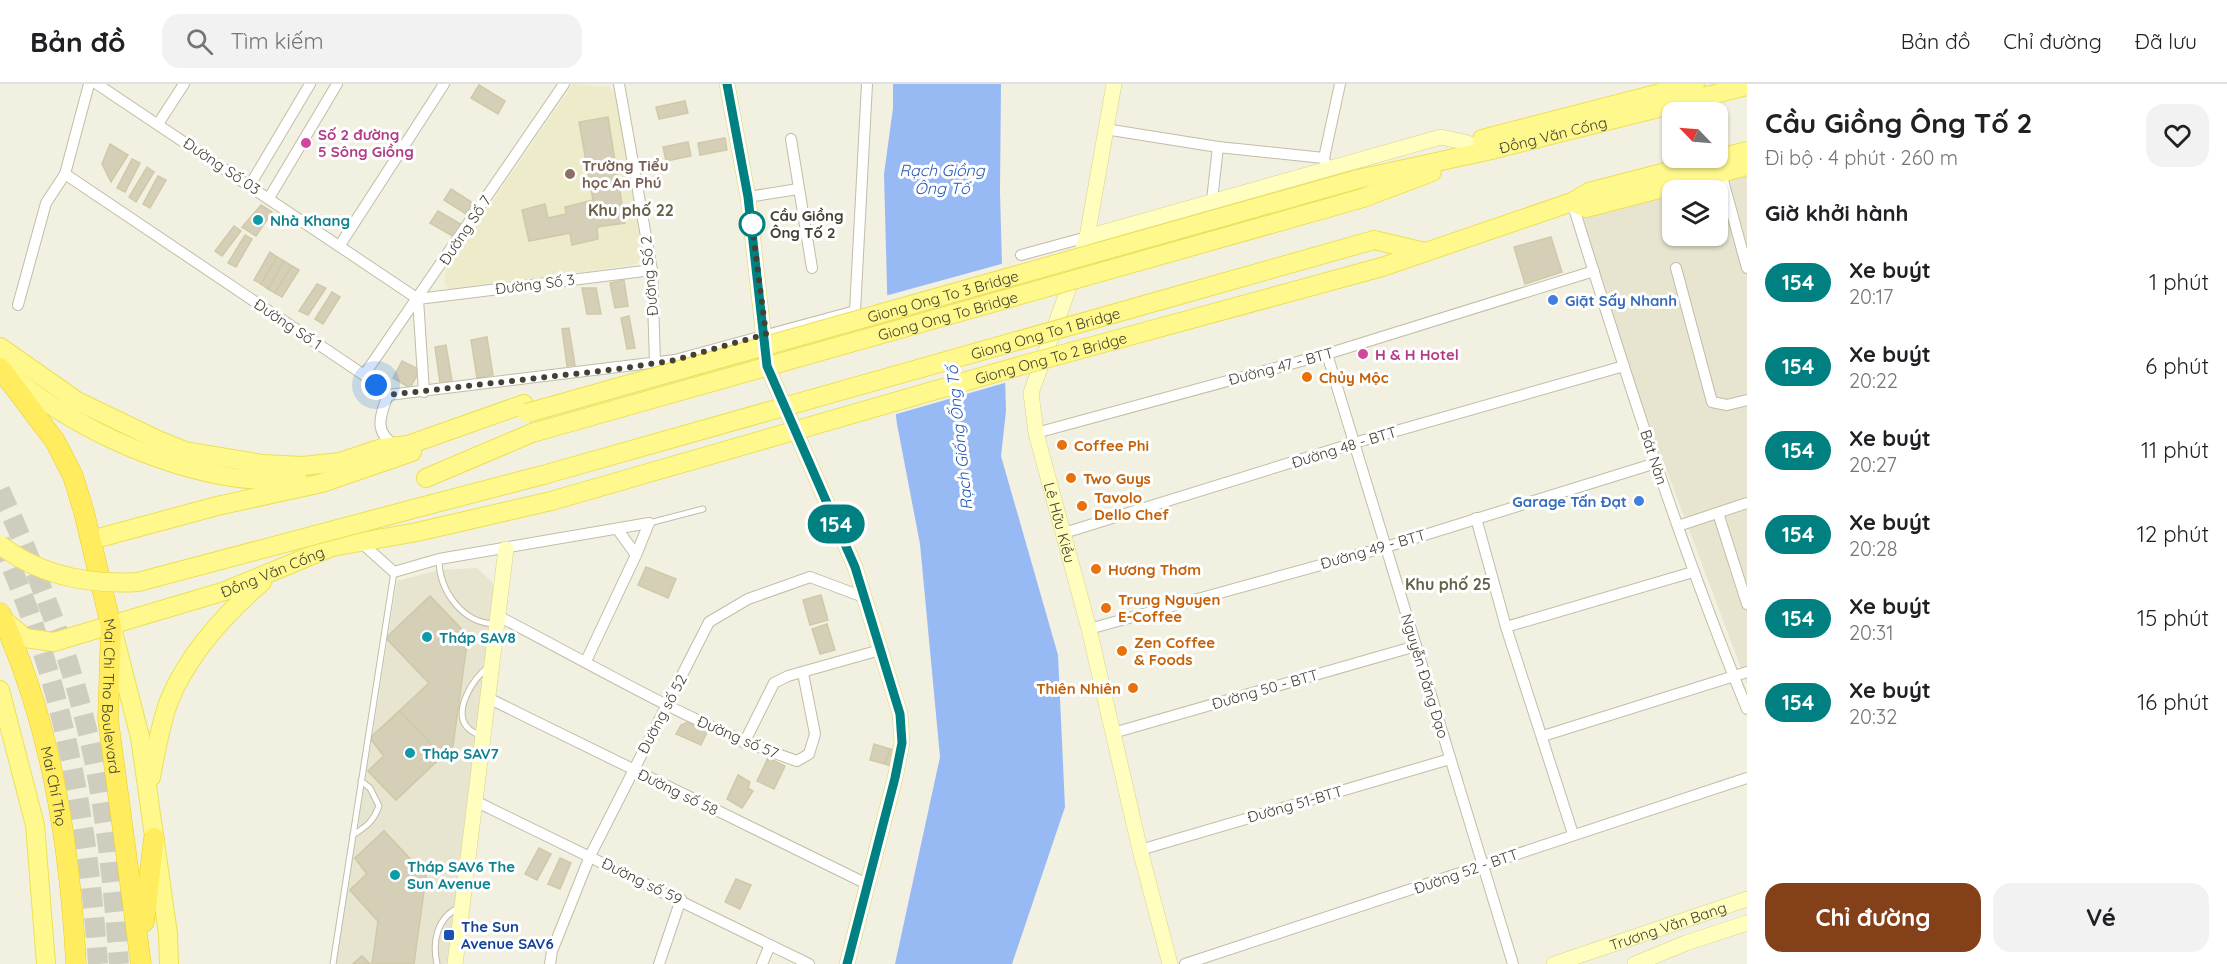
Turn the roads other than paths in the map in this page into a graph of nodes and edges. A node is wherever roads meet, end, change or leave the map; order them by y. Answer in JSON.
{"nodes":[{"id":1,"x":184,"y":84,"type":"edge"},
{"id":2,"x":310,"y":84,"type":"edge"},
{"id":3,"x":337,"y":84,"type":"edge"},
{"id":4,"x":444,"y":84,"type":"edge"},
{"id":5,"x":564,"y":84,"type":"edge"},
{"id":6,"x":620,"y":84,"type":"edge"},
{"id":7,"x":727,"y":84,"type":"edge"},
{"id":8,"x":867,"y":84,"type":"edge"},
{"id":9,"x":1114,"y":84,"type":"edge"},
{"id":10,"x":1340,"y":84,"type":"edge"},
{"id":11,"x":1695,"y":84,"type":"edge"},
{"id":12,"x":89,"y":85,"type":"edge"},
{"id":13,"x":1747,"y":86,"type":"edge"},
{"id":14,"x":158,"y":124,"type":"junction"},
{"id":15,"x":1105,"y":129,"type":"junction"},
{"id":16,"x":791,"y":139,"type":"dead end"},
{"id":17,"x":1468,"y":143,"type":"junction"},
{"id":18,"x":1218,"y":147,"type":"junction"},
{"id":19,"x":1487,"y":151,"type":"junction"},
{"id":20,"x":1747,"y":151,"type":"edge"},
{"id":21,"x":1326,"y":164,"type":"junction"},
{"id":22,"x":1747,"y":166,"type":"edge"},
{"id":23,"x":1721,"y":173,"type":"junction"},
{"id":24,"x":65,"y":174,"type":"junction"},
{"id":25,"x":1356,"y":174,"type":"junction"},
{"id":26,"x":250,"y":185,"type":"junction"},
{"id":27,"x":798,"y":189,"type":"junction"},
{"id":28,"x":748,"y":197,"type":"junction"},
{"id":29,"x":269,"y":198,"type":"junction"},
{"id":30,"x":1212,"y":200,"type":"junction"},
{"id":31,"x":1572,"y":202,"type":"junction"},
{"id":32,"x":1087,"y":237,"type":"junction"},
{"id":33,"x":340,"y":245,"type":"junction"},
{"id":34,"x":1427,"y":252,"type":"junction"},
{"id":35,"x":1021,"y":255,"type":"dead end"},
{"id":36,"x":812,"y":268,"type":"dead end"},
{"id":37,"x":1676,"y":268,"type":"dead end"},
{"id":38,"x":1747,"y":268,"type":"edge"},
{"id":39,"x":652,"y":270,"type":"junction"},
{"id":40,"x":1594,"y":271,"type":"junction"},
{"id":41,"x":418,"y":299,"type":"junction"},
{"id":42,"x":18,"y":305,"type":"dead end"},
{"id":43,"x":766,"y":334,"type":"junction"},
{"id":44,"x":0,"y":346,"type":"edge"},
{"id":45,"x":1327,"y":354,"type":"junction"},
{"id":46,"x":655,"y":363,"type":"junction"},
{"id":47,"x":1624,"y":366,"type":"junction"},
{"id":48,"x":0,"y":367,"type":"edge"},
{"id":49,"x":364,"y":375,"type":"junction"},
{"id":50,"x":424,"y":392,"type":"junction"},
{"id":51,"x":388,"y":395,"type":"junction"},
{"id":52,"x":1747,"y":400,"type":"edge"},
{"id":53,"x":526,"y":408,"type":"junction"},
{"id":54,"x":1036,"y":433,"type":"junction"},
{"id":55,"x":1354,"y":443,"type":"junction"},
{"id":56,"x":389,"y":447,"type":"junction"},
{"id":57,"x":1656,"y":463,"type":"junction"},
{"id":58,"x":428,"y":477,"type":"dead end"},
{"id":59,"x":322,"y":483,"type":"junction"},
{"id":60,"x":551,"y":501,"type":"joint"},
{"id":61,"x":1747,"y":503,"type":"edge"},
{"id":62,"x":703,"y":509,"type":"dead end"},
{"id":63,"x":1718,"y":513,"type":"junction"},
{"id":64,"x":1476,"y":518,"type":"junction"},
{"id":65,"x":649,"y":523,"type":"junction"},
{"id":66,"x":1678,"y":526,"type":"junction"},
{"id":67,"x":618,"y":530,"type":"junction"},
{"id":68,"x":1064,"y":533,"type":"junction"},
{"id":69,"x":366,"y":539,"type":"junction"},
{"id":70,"x":91,"y":540,"type":"junction"},
{"id":71,"x":0,"y":545,"type":"edge"},
{"id":72,"x":1386,"y":547,"type":"junction"},
{"id":73,"x":506,"y":549,"type":"junction"},
{"id":74,"x":636,"y":555,"type":"junction"},
{"id":75,"x":439,"y":559,"type":"junction"},
{"id":76,"x":273,"y":572,"type":"junction"},
{"id":77,"x":394,"y":572,"type":"junction"},
{"id":78,"x":1693,"y":572,"type":"junction"},
{"id":79,"x":867,"y":598,"type":"junction"},
{"id":80,"x":1747,"y":604,"type":"edge"},
{"id":81,"x":1,"y":616,"type":"edge"},
{"id":82,"x":497,"y":620,"type":"junction"},
{"id":83,"x":111,"y":626,"type":"junction"},
{"id":84,"x":1506,"y":627,"type":"junction"},
{"id":85,"x":1089,"y":629,"type":"junction"},
{"id":86,"x":1416,"y":646,"type":"junction"},
{"id":87,"x":880,"y":650,"type":"junction"},
{"id":88,"x":586,"y":661,"type":"junction"},
{"id":89,"x":492,"y":664,"type":"junction"},
{"id":90,"x":1747,"y":672,"type":"edge"},
{"id":91,"x":802,"y":673,"type":"junction"},
{"id":92,"x":1734,"y":676,"type":"junction"},
{"id":93,"x":0,"y":690,"type":"edge"},
{"id":94,"x":488,"y":698,"type":"junction"},
{"id":95,"x":668,"y":706,"type":"junction"},
{"id":96,"x":1747,"y":709,"type":"edge"},
{"id":97,"x":1113,"y":733,"type":"junction"},
{"id":98,"x":1543,"y":736,"type":"junction"},
{"id":99,"x":483,"y":737,"type":"junction"},
{"id":100,"x":744,"y":743,"type":"junction"},
{"id":101,"x":1450,"y":759,"type":"junction"},
{"id":102,"x":632,"y":770,"type":"junction"},
{"id":103,"x":1747,"y":778,"type":"edge"},
{"id":104,"x":362,"y":782,"type":"junction"},
{"id":105,"x":148,"y":793,"type":"junction"},
{"id":106,"x":475,"y":801,"type":"junction"},
{"id":107,"x":1573,"y":834,"type":"junction"},
{"id":108,"x":353,"y":835,"type":"junction"},
{"id":109,"x":154,"y":838,"type":"junction"},
{"id":110,"x":1140,"y":850,"type":"junction"},
{"id":111,"x":590,"y":856,"type":"junction"},
{"id":112,"x":1483,"y":867,"type":"junction"},
{"id":113,"x":869,"y":885,"type":"junction"},
{"id":114,"x":681,"y":899,"type":"junction"},
{"id":115,"x":1747,"y":899,"type":"edge"},
{"id":116,"x":462,"y":906,"type":"junction"},
{"id":117,"x":1747,"y":923,"type":"edge"},
{"id":118,"x":770,"y":945,"type":"junction"},
{"id":119,"x":46,"y":964,"type":"edge"},
{"id":120,"x":76,"y":964,"type":"edge"},
{"id":121,"x":142,"y":964,"type":"edge"},
{"id":122,"x":169,"y":964,"type":"edge"},
{"id":123,"x":333,"y":964,"type":"edge"},
{"id":124,"x":436,"y":964,"type":"edge"},
{"id":125,"x":455,"y":964,"type":"edge"},
{"id":126,"x":550,"y":964,"type":"edge"},
{"id":127,"x":659,"y":964,"type":"edge"},
{"id":128,"x":762,"y":964,"type":"edge"},
{"id":129,"x":809,"y":964,"type":"edge"},
{"id":130,"x":847,"y":964,"type":"edge"},
{"id":131,"x":1170,"y":964,"type":"edge"},
{"id":132,"x":1185,"y":964,"type":"edge"},
{"id":133,"x":1513,"y":964,"type":"edge"},
{"id":134,"x":1554,"y":964,"type":"edge"},
{"id":135,"x":1635,"y":964,"type":"edge"}],
"edges":[{"from":1,"to":14,"type":"street"},
{"from":2,"to":26,"type":"street"},
{"from":3,"to":29,"type":"street"},
{"from":4,"to":33,"type":"street"},
{"from":5,"to":41,"type":"street","name":"Đường Số 7"},
{"from":6,"to":39,"type":"street","name":"Đường Số 2"},
{"from":7,"to":28,"type":"street"},
{"from":8,"to":43,"type":"street"},
{"from":9,"to":15,"type":"street","name":"Lê Hữu Kiều"},
{"from":10,"to":21,"type":"street"},
{"from":11,"to":17,"type":"main road","name":"Đồng Văn Cống"},
{"from":12,"to":14,"type":"street","name":"Đường Số 03"},
{"from":12,"to":24,"type":"street"},
{"from":13,"to":19,"type":"main road","name":"Đồng Văn Cống"},
{"from":14,"to":26,"type":"street","name":"Đường Số 03"},
{"from":15,"to":18,"type":"street"},
{"from":15,"to":32,"type":"street","name":"Lê Hữu Kiều"},
{"from":16,"to":27,"type":"street"},
{"from":17,"to":19,"type":"main road"},
{"from":17,"to":21,"type":"street"},
{"from":17,"to":25,"type":"main road","name":"Đồng Văn Cống"},
{"from":18,"to":21,"type":"street"},
{"from":18,"to":30,"type":"street"},
{"from":19,"to":25,"type":"main road","name":"Đồng Văn Cống"},
{"from":19,"to":58,"type":"main road","name":"Giong Ong To Bridge","bridge":true},
{"from":20,"to":31,"type":"main road"},
{"from":21,"to":30,"type":"street"},
{"from":22,"to":23,"type":"main road"},
{"from":23,"to":31,"type":"main road"},
{"from":23,"to":38,"type":"street"},
{"from":24,"to":42,"type":"street"},
{"from":24,"to":49,"type":"street","name":"Đường Số 1"},
{"from":25,"to":53,"type":"main road","name":"Giong Ong To 3 Bridge","bridge":true},
{"from":26,"to":29,"type":"street","name":"Đường Số 03"},
{"from":27,"to":28,"type":"street"},
{"from":27,"to":36,"type":"street"},
{"from":28,"to":43,"type":"street"},
{"from":29,"to":33,"type":"street","name":"Đường Số 03"},
{"from":30,"to":32,"type":"street"},
{"from":31,"to":34,"type":"main road"},
{"from":31,"to":40,"type":"street","name":"Bát Nàn"},
{"from":32,"to":35,"type":"street"},
{"from":32,"to":54,"type":"street","name":"Lê Hữu Kiều"},
{"from":33,"to":41,"type":"street","name":"Đường Số 03"},
{"from":34,"to":60,"type":"main road","name":"Giong Ong To 2 Bridge","bridge":true},
{"from":34,"to":71,"type":"main road","name":"Giong Ong To 1 Bridge","bridge":true},
{"from":37,"to":52,"type":"street"},
{"from":39,"to":41,"type":"street","name":"Đường Số 3"},
{"from":39,"to":46,"type":"street","name":"Đường Số 2"},
{"from":40,"to":45,"type":"street","name":"Đường 47 - BTT"},
{"from":40,"to":47,"type":"street","name":"Bát Nàn"},
{"from":41,"to":49,"type":"street","name":"Đường Số 7"},
{"from":41,"to":50,"type":"street"},
{"from":43,"to":46,"type":"street"},
{"from":43,"to":79,"type":"street"},
{"from":44,"to":56,"type":"main road"},
{"from":45,"to":54,"type":"street","name":"Đường 47 - BTT"},
{"from":45,"to":55,"type":"street","name":"Nguyễn Đăng Đạo"},
{"from":46,"to":50,"type":"street"},
{"from":47,"to":55,"type":"street","name":"Đường 48 - BTT"},
{"from":47,"to":57,"type":"street","name":"Bát Nàn"},
{"from":48,"to":59,"type":"main road"},
{"from":48,"to":70,"type":"highway"},
{"from":49,"to":51,"type":"street","name":"Đường Số 1"},
{"from":50,"to":51,"type":"street"},
{"from":51,"to":56,"type":"street"},
{"from":53,"to":56,"type":"main road"},
{"from":53,"to":59,"type":"main road"},
{"from":54,"to":68,"type":"street","name":"Lê Hữu Kiều"},
{"from":55,"to":68,"type":"street","name":"Đường 48 - BTT"},
{"from":55,"to":72,"type":"street","name":"Nguyễn Đăng Đạo"},
{"from":57,"to":64,"type":"street","name":"Đường 49 - BTT"},
{"from":57,"to":66,"type":"street","name":"Bát Nàn"},
{"from":59,"to":70,"type":"main road"},
{"from":60,"to":69,"type":"main road","name":"Đồng Văn Cống"},
{"from":61,"to":63,"type":"street"},
{"from":62,"to":65,"type":"lane"},
{"from":63,"to":66,"type":"street"},
{"from":63,"to":80,"type":"street"},
{"from":64,"to":72,"type":"street","name":"Đường 49 - BTT"},
{"from":64,"to":84,"type":"street"},
{"from":65,"to":67,"type":"street"},
{"from":65,"to":74,"type":"street"},
{"from":66,"to":78,"type":"street","name":"Bát Nàn"},
{"from":67,"to":73,"type":"street"},
{"from":67,"to":74,"type":"street"},
{"from":68,"to":85,"type":"street","name":"Lê Hữu Kiều"},
{"from":69,"to":76,"type":"main road","name":"Đồng Văn Cống"},
{"from":69,"to":77,"type":"street"},
{"from":70,"to":83,"type":"highway"},
{"from":72,"to":85,"type":"street","name":"Đường 49 - BTT"},
{"from":72,"to":86,"type":"street","name":"Nguyễn Đăng Đạo"},
{"from":73,"to":75,"type":"street"},
{"from":73,"to":82,"type":"street"},
{"from":74,"to":88,"type":"street"},
{"from":75,"to":77,"type":"street"},
{"from":75,"to":82,"type":"lane"},
{"from":76,"to":83,"type":"main road","name":"Đồng Văn Cống"},
{"from":76,"to":105,"type":"main road"},
{"from":77,"to":104,"type":"lane"},
{"from":78,"to":84,"type":"street"},
{"from":78,"to":92,"type":"street","name":"Bát Nàn"},
{"from":79,"to":87,"type":"street"},
{"from":79,"to":95,"type":"street","name":"Đường số 52"},
{"from":81,"to":83,"type":"main road","name":"Đồng Văn Cống"},
{"from":81,"to":120,"type":"highway","name":"Mai Chí Thọ"},
{"from":82,"to":88,"type":"street","name":"Đường số 57"},
{"from":82,"to":89,"type":"street"},
{"from":83,"to":105,"type":"main road","name":"Mai Chi Tho Boulevard"},
{"from":83,"to":121,"type":"highway","name":"Mai Chi Tho Boulevard"},
{"from":84,"to":98,"type":"street"},
{"from":85,"to":97,"type":"street","name":"Lê Hữu Kiều"},
{"from":86,"to":97,"type":"street","name":"Đường 50 - BTT"},
{"from":86,"to":101,"type":"street","name":"Nguyễn Đăng Đạo"},
{"from":87,"to":91,"type":"street"},
{"from":87,"to":113,"type":"street"},
{"from":88,"to":95,"type":"street","name":"Đường số 57"},
{"from":89,"to":94,"type":"street"},
{"from":89,"to":99,"type":"lane"},
{"from":90,"to":92,"type":"street"},
{"from":91,"to":100,"type":"street"},
{"from":91,"to":100,"type":"street","name":"Đường số 57"},
{"from":92,"to":96,"type":"street","name":"Bát Nàn"},
{"from":92,"to":98,"type":"street"},
{"from":93,"to":119,"type":"main road","name":"Mai Chí Thọ"},
{"from":94,"to":99,"type":"street"},
{"from":94,"to":102,"type":"street","name":"Đường số 58"},
{"from":95,"to":100,"type":"street","name":"Đường số 57"},
{"from":95,"to":102,"type":"street","name":"Đường số 52"},
{"from":97,"to":110,"type":"street","name":"Lê Hữu Kiều"},
{"from":98,"to":107,"type":"street"},
{"from":99,"to":106,"type":"street"},
{"from":101,"to":110,"type":"street","name":"Đường 51-BTT"},
{"from":101,"to":112,"type":"street","name":"Nguyễn Đăng Đạo"},
{"from":102,"to":111,"type":"street","name":"Đường số 52"},
{"from":102,"to":113,"type":"street","name":"Đường số 58"},
{"from":103,"to":107,"type":"street","name":"Đường 52 - BTT"},
{"from":104,"to":108,"type":"lane"},
{"from":104,"to":108,"type":"lane"},
{"from":105,"to":109,"type":"main road","name":"Mai Chi Tho Boulevard"},
{"from":106,"to":111,"type":"street","name":"Đường số 59"},
{"from":106,"to":116,"type":"street"},
{"from":107,"to":112,"type":"street","name":"Đường 52 - BTT"},
{"from":108,"to":123,"type":"lane"},
{"from":109,"to":121,"type":"highway"},
{"from":109,"to":122,"type":"main road","name":"Mai Chi Tho Boulevard"},
{"from":110,"to":131,"type":"street","name":"Lê Hữu Kiều"},
{"from":111,"to":114,"type":"street","name":"Đường số 59"},
{"from":111,"to":126,"type":"street","name":"Đường số 52"},
{"from":112,"to":132,"type":"street","name":"Đường 52 - BTT"},
{"from":112,"to":133,"type":"street","name":"Nguyễn Đăng Đạo"},
{"from":113,"to":130,"type":"street"},
{"from":114,"to":118,"type":"street","name":"Đường số 59"},
{"from":114,"to":127,"type":"street"},
{"from":115,"to":134,"type":"street","name":"Trương Văn Bang"},
{"from":116,"to":124,"type":"lane"},
{"from":116,"to":125,"type":"street"},
{"from":117,"to":135,"type":"street","name":"Trương Văn Bang"},
{"from":118,"to":128,"type":"street"},
{"from":118,"to":129,"type":"street","name":"Đường số 59"}]}
